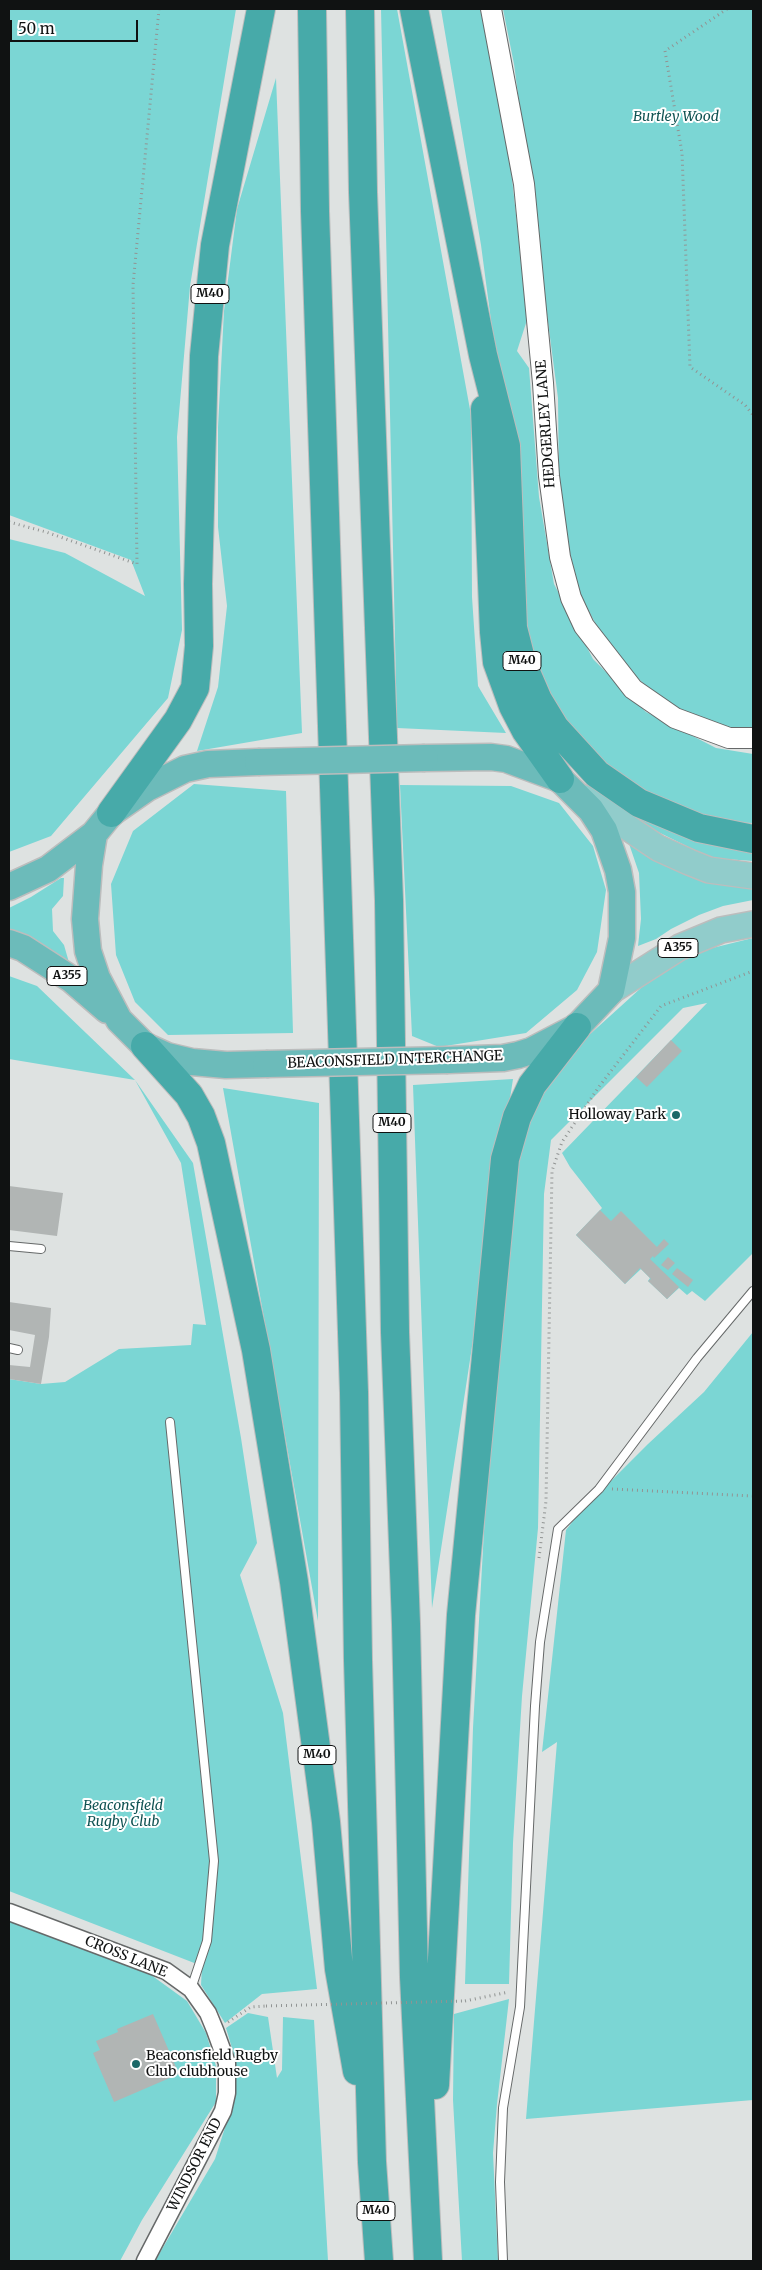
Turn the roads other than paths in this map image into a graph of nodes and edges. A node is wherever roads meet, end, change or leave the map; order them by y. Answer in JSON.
{"nodes":[{"id":1,"x":261,"y":9,"type":"edge"},
{"id":2,"x":312,"y":9,"type":"edge"},
{"id":3,"x":360,"y":9,"type":"edge"},
{"id":4,"x":414,"y":9,"type":"edge"},
{"id":5,"x":491,"y":9,"type":"edge"},
{"id":6,"x":483,"y":356,"type":"junction"},
{"id":7,"x":753,"y":738,"type":"edge"},
{"id":8,"x":565,"y":784,"type":"junction"},
{"id":9,"x":103,"y":824,"type":"junction"},
{"id":10,"x":753,"y":839,"type":"edge"},
{"id":11,"x":753,"y":876,"type":"edge"},
{"id":12,"x":9,"y":887,"type":"edge"},
{"id":13,"x":753,"y":924,"type":"edge"},
{"id":14,"x":9,"y":943,"type":"edge"},
{"id":15,"x":611,"y":990,"type":"junction"},
{"id":16,"x":119,"y":1020,"type":"junction"},
{"id":17,"x":577,"y":1027,"type":"junction"},
{"id":18,"x":145,"y":1046,"type":"junction"},
{"id":19,"x":9,"y":1246,"type":"edge"},
{"id":20,"x":41,"y":1249,"type":"dead end"},
{"id":21,"x":753,"y":1291,"type":"edge"},
{"id":22,"x":9,"y":1348,"type":"edge"},
{"id":23,"x":18,"y":1350,"type":"dead end"},
{"id":24,"x":170,"y":1422,"type":"dead end"},
{"id":25,"x":9,"y":1912,"type":"edge"},
{"id":26,"x":191,"y":1989,"type":"junction"},
{"id":27,"x":227,"y":2063,"type":"joint"},
{"id":28,"x":372,"y":2162,"type":"junction"},
{"id":29,"x":427,"y":2249,"type":"edge"},
{"id":30,"x":145,"y":2261,"type":"edge"},
{"id":31,"x":379,"y":2261,"type":"edge"},
{"id":32,"x":503,"y":2261,"type":"edge"}],
"edges":[{"from":1,"to":9,"type":"highway","number":"M40"},
{"from":2,"to":28,"type":"highway","number":"M40"},
{"from":3,"to":29,"type":"highway","number":"M40"},
{"from":4,"to":6,"type":"highway","number":"M40"},
{"from":5,"to":7,"type":"street","name":"HEDGERLEY LANE"},
{"from":6,"to":8,"type":"highway","number":"M40"},
{"from":6,"to":10,"type":"highway","number":"M40"},
{"from":8,"to":9,"type":"highway","bridge":true},
{"from":8,"to":11,"type":"main road"},
{"from":8,"to":15,"type":"highway"},
{"from":9,"to":12,"type":"highway"},
{"from":9,"to":16,"type":"highway","name":"BEACONSFIELD INTERCHANGE"},
{"from":13,"to":15,"type":"main road","number":"A355"},
{"from":14,"to":16,"type":"highway","number":"A355"},
{"from":15,"to":17,"type":"highway","name":"BEACONSFIELD INTERCHANGE"},
{"from":16,"to":18,"type":"highway","name":"BEACONSFIELD INTERCHANGE"},
{"from":17,"to":18,"type":"highway","name":"BEACONSFIELD INTERCHANGE","bridge":true},
{"from":17,"to":29,"type":"highway","number":"M40"},
{"from":18,"to":28,"type":"highway","number":"M40"},
{"from":19,"to":20,"type":"lane"},
{"from":21,"to":32,"type":"lane"},
{"from":22,"to":23,"type":"lane"},
{"from":24,"to":26,"type":"lane"},
{"from":25,"to":26,"type":"street","name":"CROSS LANE"},
{"from":26,"to":27,"type":"street","name":"CROSS LANE"},
{"from":27,"to":30,"type":"street","name":"WINDSOR END"},
{"from":28,"to":31,"type":"highway","number":"M40"}]}
